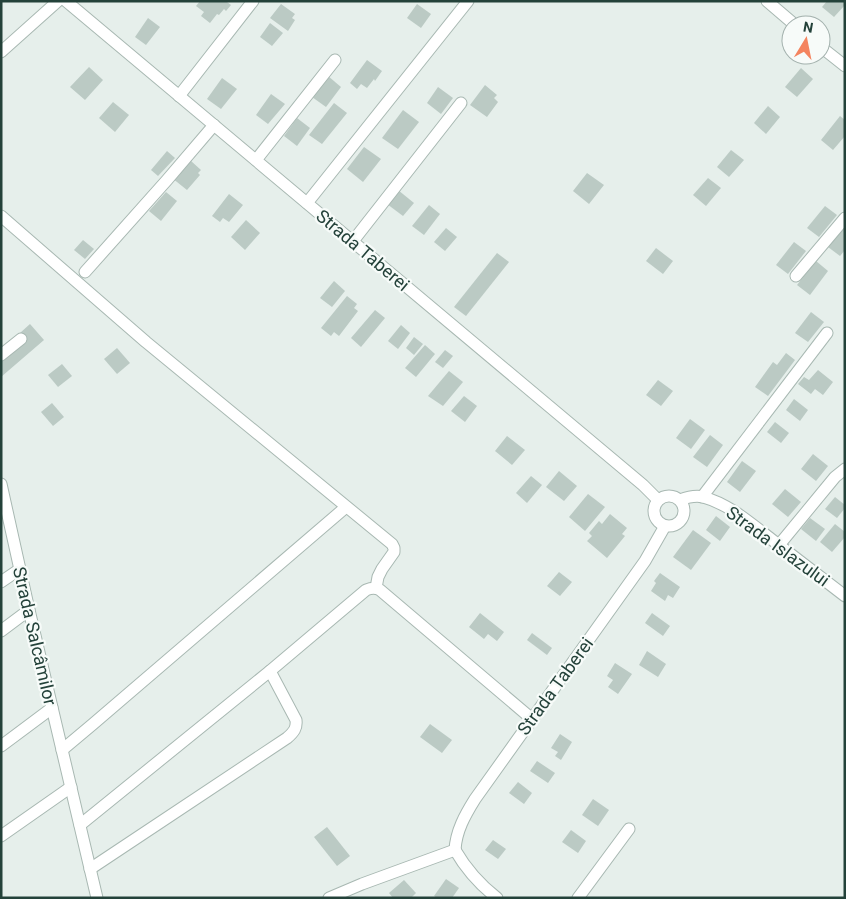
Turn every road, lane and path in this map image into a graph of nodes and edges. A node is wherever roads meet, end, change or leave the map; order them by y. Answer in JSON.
{"nodes":[{"id":1,"x":58,"y":1,"type":"edge"},
{"id":2,"x":66,"y":1,"type":"edge"},
{"id":3,"x":244,"y":1,"type":"edge"},
{"id":4,"x":253,"y":1,"type":"edge"},
{"id":5,"x":468,"y":1,"type":"edge"},
{"id":6,"x":766,"y":1,"type":"edge"},
{"id":7,"x":783,"y":15,"type":"edge"},
{"id":8,"x":1,"y":52,"type":"edge"},
{"id":9,"x":831,"y":55,"type":"edge"},
{"id":10,"x":335,"y":60,"type":"dead end"},
{"id":11,"x":845,"y":66,"type":"edge"},
{"id":12,"x":176,"y":94,"type":"junction"},
{"id":13,"x":461,"y":103,"type":"dead end"},
{"id":14,"x":214,"y":125,"type":"junction"},
{"id":15,"x":256,"y":160,"type":"junction"},
{"id":16,"x":307,"y":203,"type":"junction"},
{"id":17,"x":1,"y":216,"type":"edge"},
{"id":18,"x":845,"y":218,"type":"edge"},
{"id":19,"x":353,"y":241,"type":"junction"},
{"id":20,"x":85,"y":272,"type":"dead end"},
{"id":21,"x":796,"y":276,"type":"dead end"},
{"id":22,"x":827,"y":333,"type":"dead end"},
{"id":23,"x":21,"y":339,"type":"dead end"},
{"id":24,"x":1,"y":354,"type":"edge"},
{"id":25,"x":845,"y":469,"type":"edge"},
{"id":26,"x":1,"y":484,"type":"edge"},
{"id":27,"x":702,"y":497,"type":"junction"},
{"id":28,"x":658,"y":500,"type":"junction"},
{"id":29,"x":680,"y":500,"type":"junction"},
{"id":30,"x":346,"y":507,"type":"junction"},
{"id":31,"x":665,"y":526,"type":"junction"},
{"id":32,"x":779,"y":545,"type":"junction"},
{"id":33,"x":20,"y":569,"type":"junction"},
{"id":34,"x":1,"y":582,"type":"edge"},
{"id":35,"x":376,"y":588,"type":"junction"},
{"id":36,"x":845,"y":596,"type":"edge"},
{"id":37,"x":29,"y":610,"type":"junction"},
{"id":38,"x":1,"y":631,"type":"edge"},
{"id":39,"x":270,"y":671,"type":"junction"},
{"id":40,"x":52,"y":708,"type":"junction"},
{"id":41,"x":532,"y":719,"type":"junction"},
{"id":42,"x":1,"y":746,"type":"edge"},
{"id":43,"x":62,"y":750,"type":"junction"},
{"id":44,"x":71,"y":787,"type":"junction"},
{"id":45,"x":80,"y":825,"type":"junction"},
{"id":46,"x":629,"y":829,"type":"dead end"},
{"id":47,"x":1,"y":836,"type":"edge"},
{"id":48,"x":455,"y":850,"type":"junction"},
{"id":49,"x":90,"y":869,"type":"junction"},
{"id":50,"x":97,"y":898,"type":"edge"},
{"id":51,"x":329,"y":898,"type":"edge"},
{"id":52,"x":497,"y":898,"type":"edge"},
{"id":53,"x":578,"y":898,"type":"edge"}],
"edges":[{"from":1,"to":8,"type":"street"},
{"from":2,"to":12,"type":"street","name":"Strada Taberei"},
{"from":3,"to":12,"type":"street"},
{"from":4,"to":12,"type":"street"},
{"from":5,"to":16,"type":"street"},
{"from":6,"to":7,"type":"street"},
{"from":9,"to":11,"type":"street"},
{"from":10,"to":15,"type":"street"},
{"from":12,"to":14,"type":"street","name":"Strada Taberei"},
{"from":13,"to":19,"type":"street"},
{"from":14,"to":15,"type":"street","name":"Strada Taberei"},
{"from":14,"to":20,"type":"street"},
{"from":15,"to":16,"type":"street","name":"Strada Taberei"},
{"from":16,"to":19,"type":"street","name":"Strada Taberei"},
{"from":17,"to":30,"type":"street"},
{"from":18,"to":21,"type":"street"},
{"from":19,"to":28,"type":"street","name":"Strada Taberei"},
{"from":22,"to":27,"type":"street"},
{"from":23,"to":24,"type":"street"},
{"from":25,"to":32,"type":"street"},
{"from":26,"to":33,"type":"street","name":"Strada Salcâmilor"},
{"from":27,"to":29,"type":"street"},
{"from":27,"to":32,"type":"street","name":"Strada Islazului"},
{"from":28,"to":29,"type":"street"},
{"from":28,"to":31,"type":"street"},
{"from":29,"to":31,"type":"street","name":"Strada Taberei"},
{"from":30,"to":35,"type":"street"},
{"from":30,"to":43,"type":"street"},
{"from":31,"to":41,"type":"street","name":"Strada Taberei"},
{"from":32,"to":36,"type":"street","name":"Strada Islazului"},
{"from":33,"to":34,"type":"street"},
{"from":33,"to":37,"type":"street","name":"Strada Salcâmilor"},
{"from":35,"to":39,"type":"street"},
{"from":35,"to":41,"type":"street"},
{"from":37,"to":38,"type":"street"},
{"from":37,"to":40,"type":"street","name":"Strada Salcâmilor"},
{"from":39,"to":45,"type":"street"},
{"from":39,"to":49,"type":"street"},
{"from":40,"to":42,"type":"street"},
{"from":40,"to":43,"type":"street","name":"Strada Salcâmilor"},
{"from":41,"to":48,"type":"street","name":"Strada Taberei"},
{"from":43,"to":44,"type":"street","name":"Strada Salcâmilor"},
{"from":44,"to":45,"type":"street","name":"Strada Salcâmilor"},
{"from":44,"to":47,"type":"street"},
{"from":45,"to":49,"type":"street","name":"Strada Salcâmilor"},
{"from":46,"to":53,"type":"street"},
{"from":48,"to":51,"type":"street"},
{"from":48,"to":52,"type":"street"},
{"from":49,"to":50,"type":"street","name":"Strada Salcâmilor"}]}
